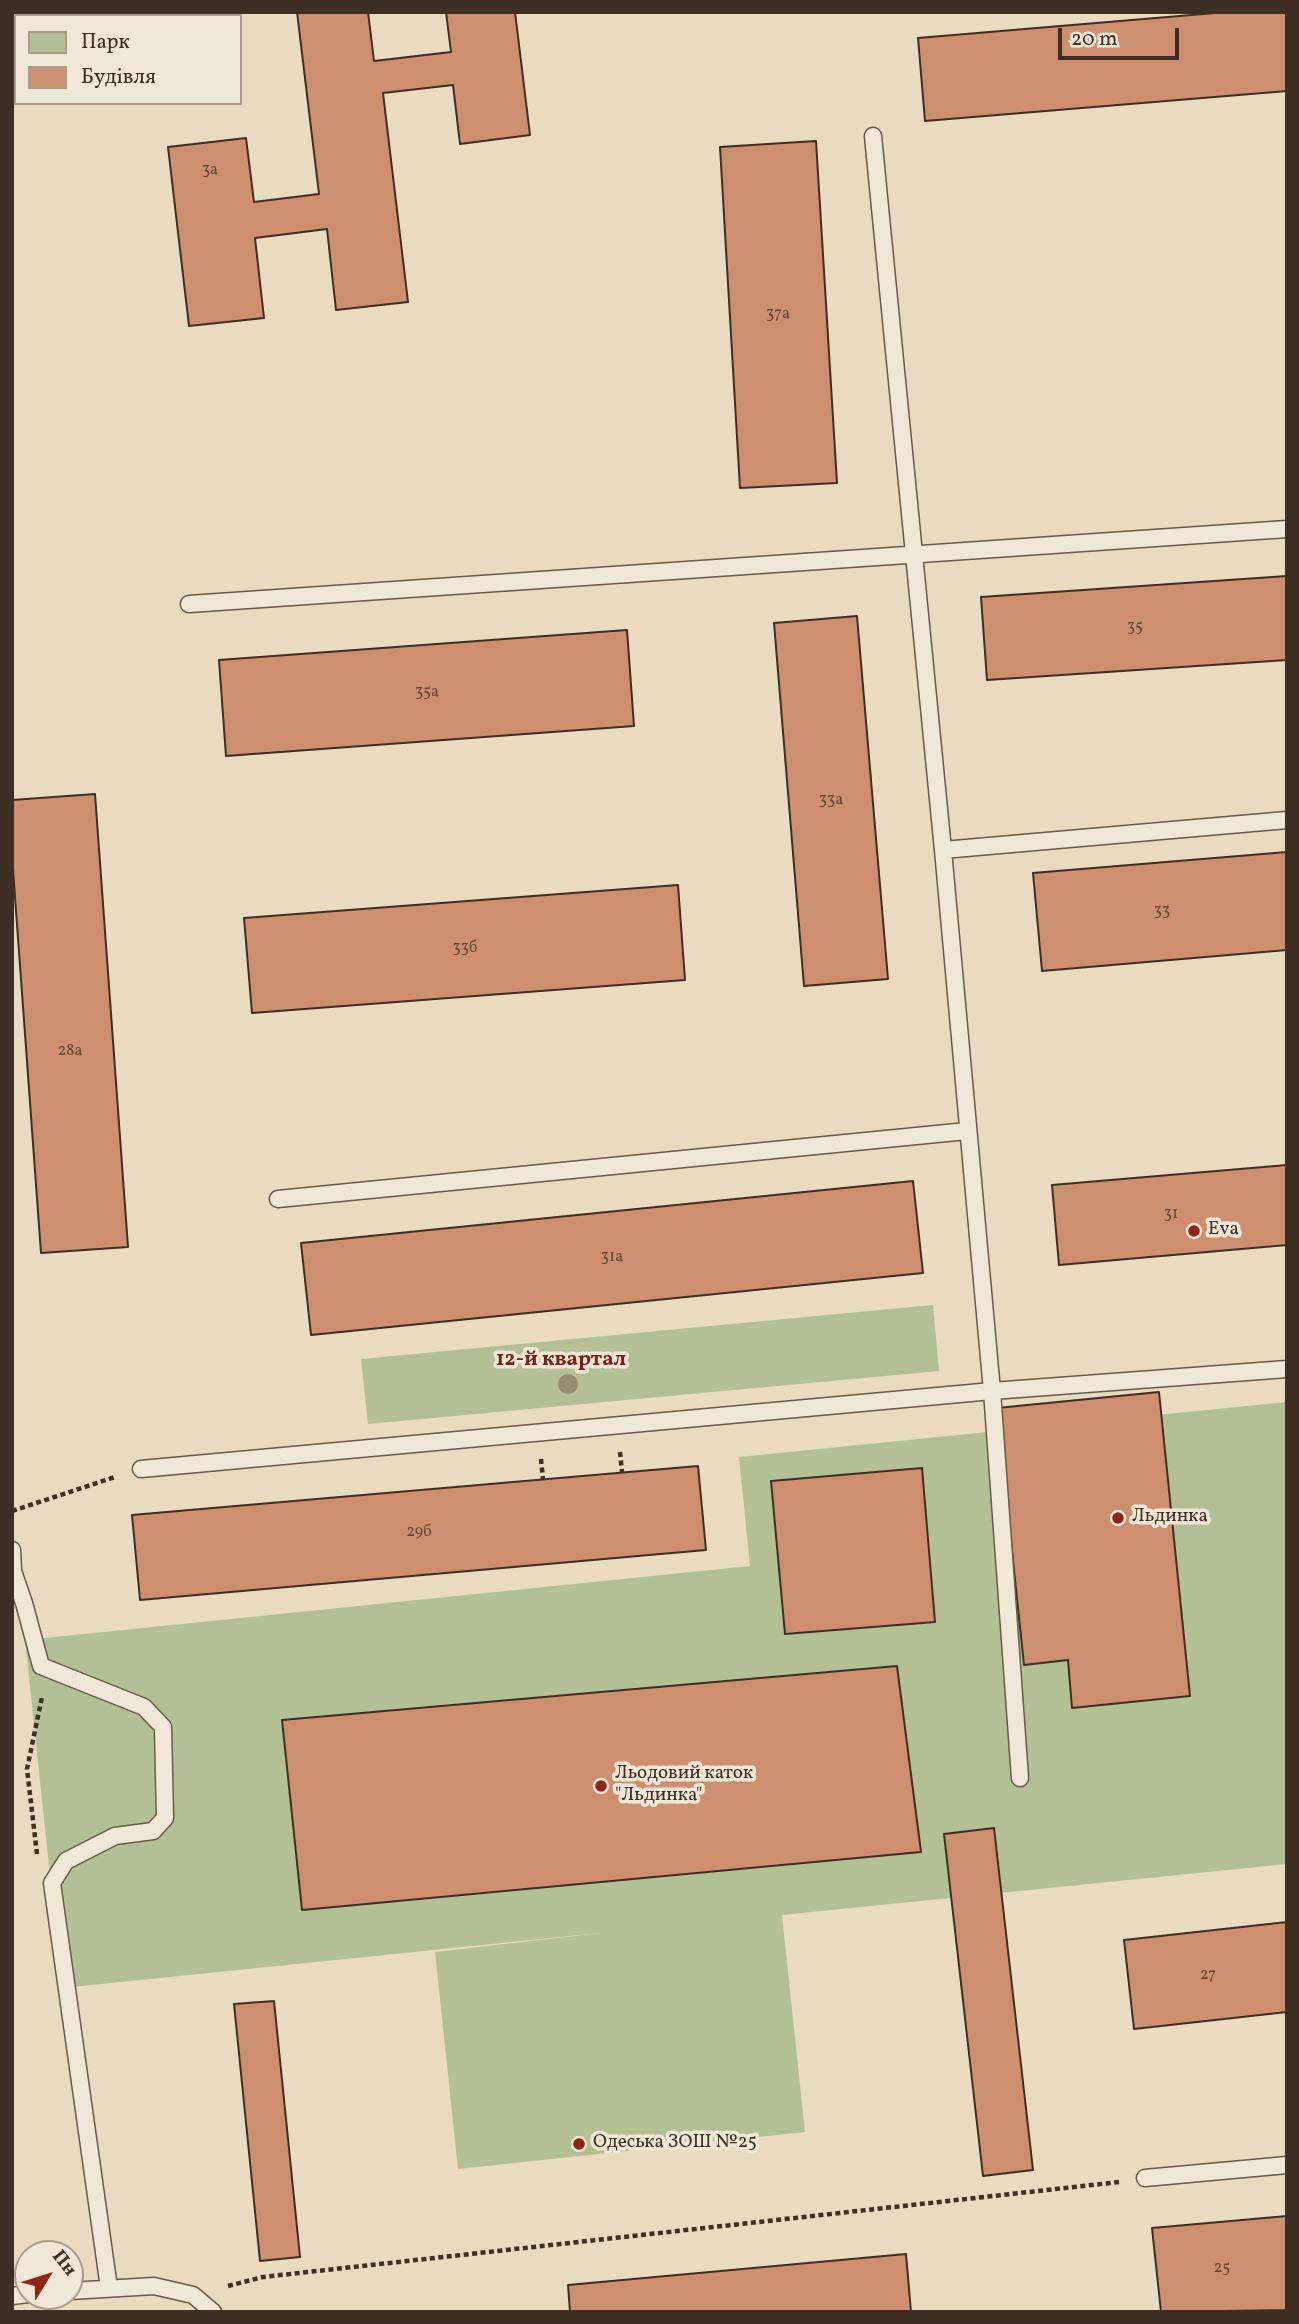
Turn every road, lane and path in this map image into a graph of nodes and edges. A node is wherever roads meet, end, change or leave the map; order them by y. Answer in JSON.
{"nodes":[{"id":1,"x":873,"y":136,"type":"dead end"},
{"id":2,"x":1287,"y":529,"type":"edge"},
{"id":3,"x":914,"y":555,"type":"junction"},
{"id":4,"x":189,"y":604,"type":"dead end"},
{"id":5,"x":1287,"y":820,"type":"edge"},
{"id":6,"x":943,"y":850,"type":"junction"},
{"id":7,"x":967,"y":1131,"type":"junction"},
{"id":8,"x":278,"y":1199,"type":"dead end"},
{"id":9,"x":1287,"y":1369,"type":"edge"},
{"id":10,"x":992,"y":1391,"type":"junction"},
{"id":11,"x":141,"y":1469,"type":"joint"},
{"id":12,"x":12,"y":1511,"type":"edge"},
{"id":13,"x":12,"y":1550,"type":"edge"},
{"id":14,"x":41,"y":1666,"type":"junction"},
{"id":15,"x":1020,"y":1778,"type":"dead end"},
{"id":16,"x":52,"y":1883,"type":"junction"},
{"id":17,"x":1287,"y":2165,"type":"edge"},
{"id":18,"x":1145,"y":2178,"type":"joint"},
{"id":19,"x":109,"y":2288,"type":"junction"},
{"id":20,"x":84,"y":2290,"type":"edge"},
{"id":21,"x":193,"y":2295,"type":"junction"},
{"id":22,"x":213,"y":2312,"type":"edge"}],
"edges":[{"from":1,"to":3,"type":"lane"},
{"from":2,"to":3,"type":"lane"},
{"from":3,"to":4,"type":"lane"},
{"from":3,"to":6,"type":"lane"},
{"from":5,"to":6,"type":"lane"},
{"from":6,"to":7,"type":"lane"},
{"from":7,"to":8,"type":"lane"},
{"from":7,"to":10,"type":"lane"},
{"from":9,"to":10,"type":"lane"},
{"from":10,"to":11,"type":"lane"},
{"from":10,"to":15,"type":"lane"},
{"from":11,"to":12,"type":"path"},
{"from":13,"to":14,"type":"lane"},
{"from":14,"to":16,"type":"path"},
{"from":14,"to":16,"type":"lane"},
{"from":16,"to":19,"type":"lane"},
{"from":17,"to":18,"type":"lane"},
{"from":18,"to":21,"type":"path"},
{"from":19,"to":20,"type":"lane"},
{"from":19,"to":21,"type":"lane"},
{"from":21,"to":22,"type":"lane"}]}
